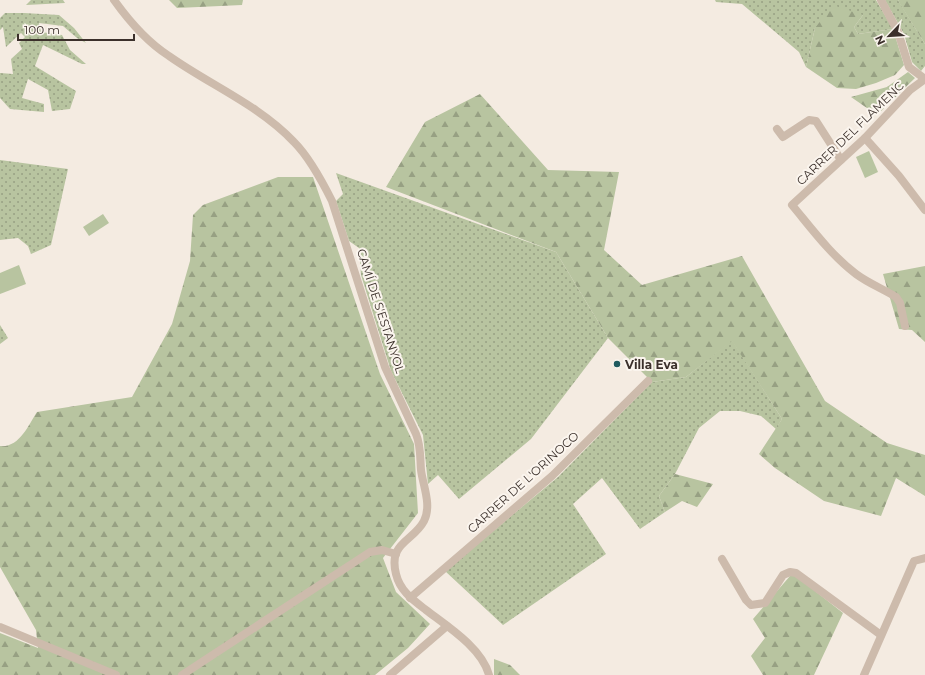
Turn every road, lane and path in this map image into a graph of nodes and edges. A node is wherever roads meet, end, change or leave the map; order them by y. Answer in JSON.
{"nodes":[{"id":1,"x":114,"y":0,"type":"edge"},
{"id":2,"x":881,"y":0,"type":"edge"},
{"id":3,"x":925,"y":79,"type":"edge"},
{"id":4,"x":777,"y":129,"type":"dead end"},
{"id":5,"x":865,"y":138,"type":"junction"},
{"id":6,"x":841,"y":160,"type":"junction"},
{"id":7,"x":925,"y":210,"type":"edge"},
{"id":8,"x":905,"y":326,"type":"dead end"},
{"id":9,"x":648,"y":381,"type":"dead end"},
{"id":10,"x":396,"y":554,"type":"junction"},
{"id":11,"x":722,"y":558,"type":"dead end"},
{"id":12,"x":925,"y":558,"type":"edge"},
{"id":13,"x":410,"y":598,"type":"junction"},
{"id":14,"x":447,"y":626,"type":"junction"},
{"id":15,"x":0,"y":627,"type":"edge"},
{"id":16,"x":881,"y":636,"type":"junction"},
{"id":17,"x":116,"y":675,"type":"edge"},
{"id":18,"x":182,"y":675,"type":"edge"},
{"id":19,"x":390,"y":675,"type":"edge"},
{"id":20,"x":488,"y":675,"type":"edge"},
{"id":21,"x":864,"y":675,"type":"edge"}],
"edges":[{"from":1,"to":10,"type":"street","name":"CAMÍ DE S'ESTANYOL"},
{"from":2,"to":3,"type":"street"},
{"from":3,"to":5,"type":"street","name":"CARRER DEL FLAMENC"},
{"from":4,"to":6,"type":"street"},
{"from":5,"to":6,"type":"street","name":"CARRER DEL FLAMENC"},
{"from":5,"to":7,"type":"street"},
{"from":6,"to":8,"type":"street","name":"CARRER DEL FLAMENC"},
{"from":9,"to":13,"type":"street","name":"CARRER DE L'ORINOCO"},
{"from":10,"to":13,"type":"street"},
{"from":10,"to":18,"type":"street"},
{"from":11,"to":16,"type":"street"},
{"from":12,"to":16,"type":"street"},
{"from":13,"to":14,"type":"street"},
{"from":14,"to":19,"type":"street"},
{"from":14,"to":20,"type":"street"},
{"from":15,"to":17,"type":"street"},
{"from":16,"to":21,"type":"street"}]}
